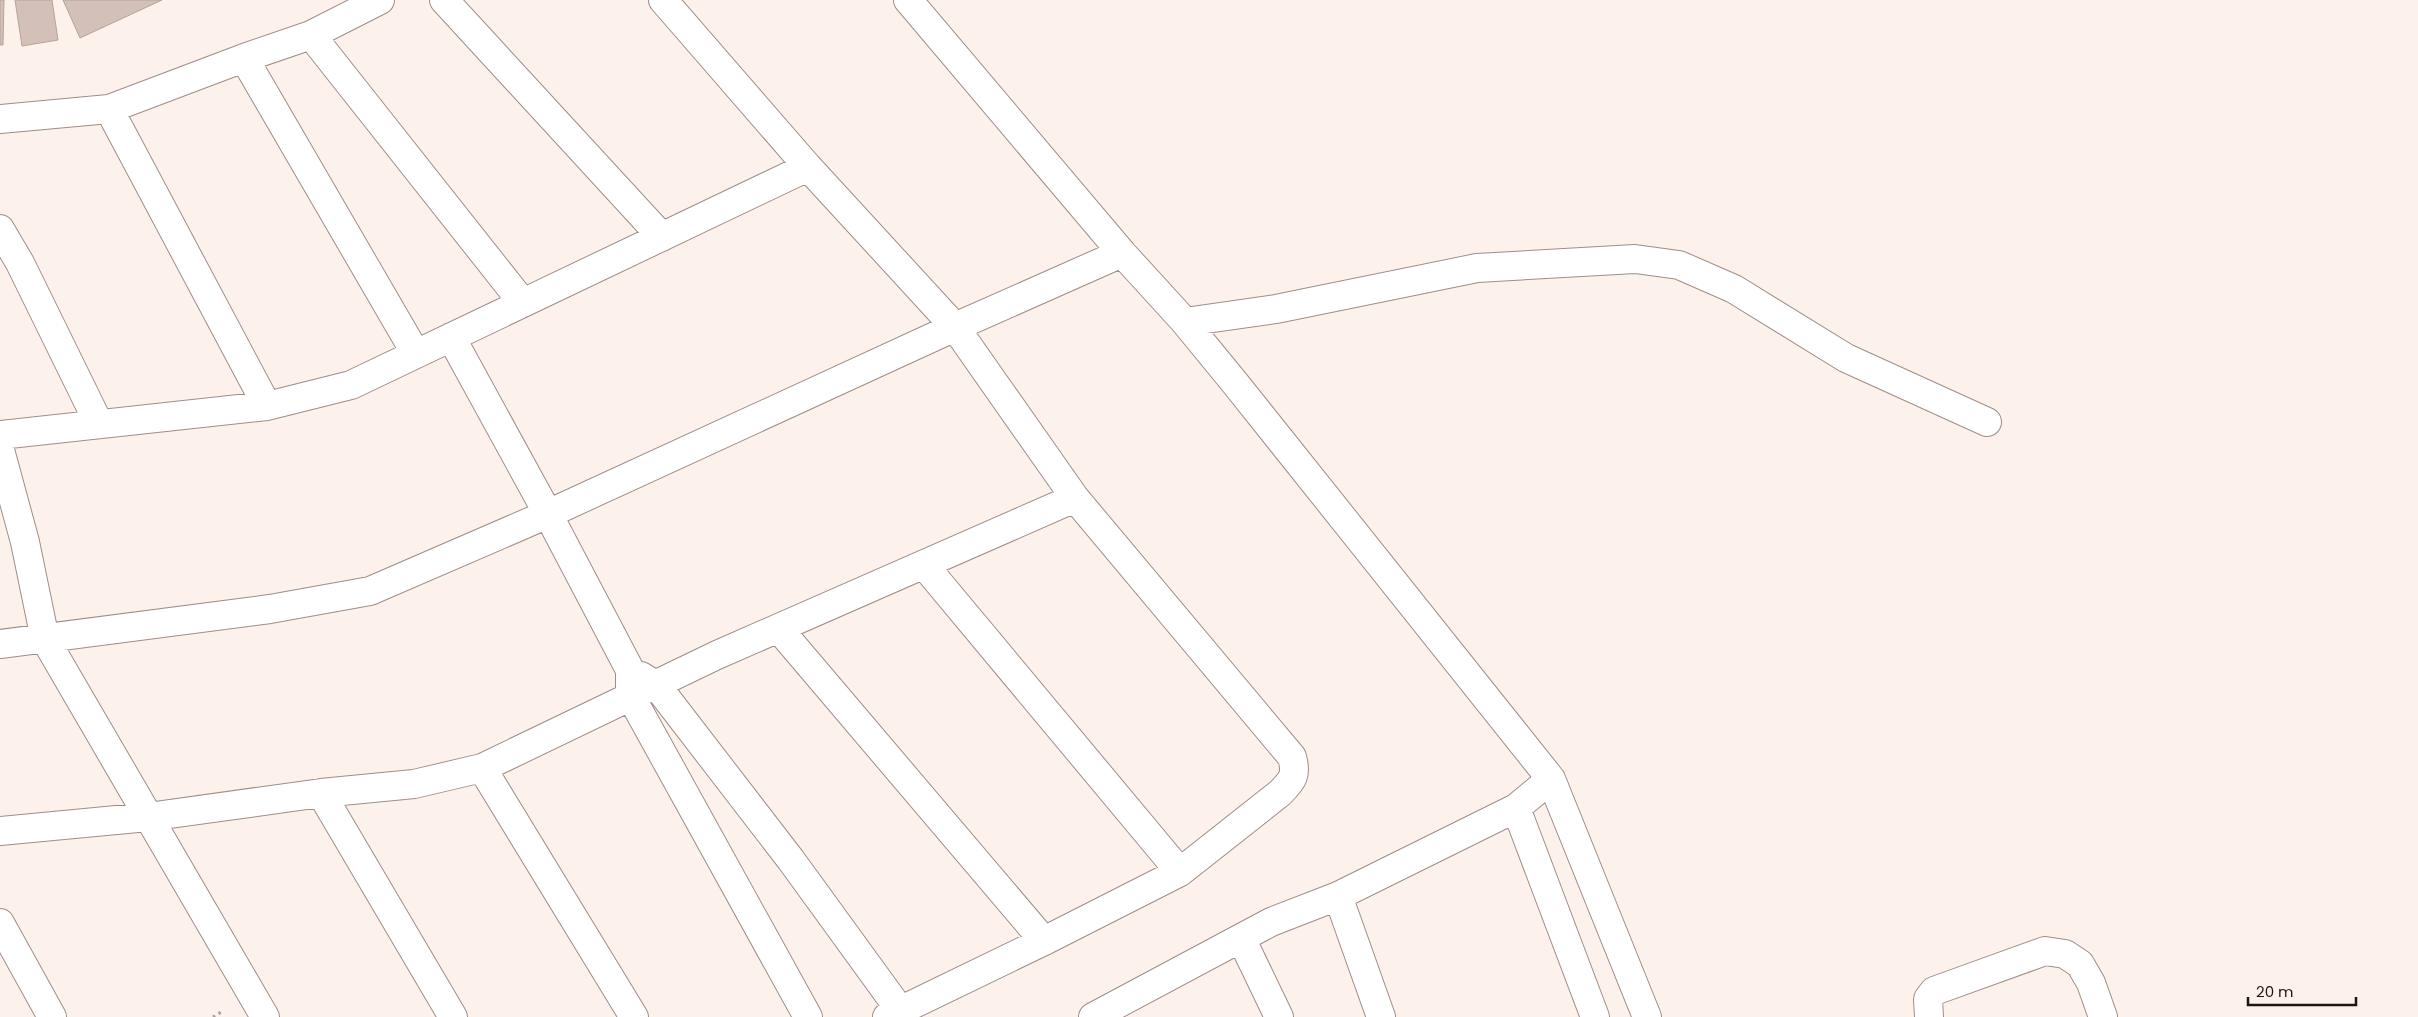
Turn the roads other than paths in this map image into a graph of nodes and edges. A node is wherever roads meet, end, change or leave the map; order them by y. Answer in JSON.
{"nodes":[{"id":1,"x":380,"y":0,"type":"edge"},
{"id":2,"x":444,"y":0,"type":"edge"},
{"id":3,"x":663,"y":0,"type":"edge"},
{"id":4,"x":908,"y":0,"type":"edge"},
{"id":5,"x":311,"y":35,"type":"junction"},
{"id":6,"x":244,"y":58,"type":"junction"},
{"id":7,"x":110,"y":109,"type":"junction"},
{"id":8,"x":0,"y":119,"type":"edge"},
{"id":9,"x":808,"y":168,"type":"junction"},
{"id":10,"x":0,"y":229,"type":"edge"},
{"id":11,"x":662,"y":237,"type":"junction"},
{"id":12,"x":1122,"y":253,"type":"junction"},
{"id":13,"x":10,"y":264,"type":"edge"},
{"id":14,"x":523,"y":303,"type":"junction"},
{"id":15,"x":1185,"y":322,"type":"junction"},
{"id":16,"x":955,"y":327,"type":"junction"},
{"id":17,"x":451,"y":337,"type":"junction"},
{"id":18,"x":416,"y":354,"type":"junction"},
{"id":19,"x":267,"y":406,"type":"junction"},
{"id":20,"x":1988,"y":422,"type":"dead end"},
{"id":21,"x":99,"y":424,"type":"junction"},
{"id":22,"x":0,"y":436,"type":"edge"},
{"id":23,"x":0,"y":450,"type":"edge"},
{"id":24,"x":1075,"y":498,"type":"junction"},
{"id":25,"x":548,"y":514,"type":"junction"},
{"id":26,"x":924,"y":565,"type":"junction"},
{"id":27,"x":779,"y":629,"type":"junction"},
{"id":28,"x":45,"y":639,"type":"junction"},
{"id":29,"x":0,"y":644,"type":"edge"},
{"id":30,"x":630,"y":682,"type":"junction"},
{"id":31,"x":657,"y":686,"type":"junction"},
{"id":32,"x":482,"y":768,"type":"junction"},
{"id":33,"x":1551,"y":779,"type":"junction"},
{"id":34,"x":321,"y":793,"type":"junction"},
{"id":35,"x":1516,"y":808,"type":"junction"},
{"id":36,"x":148,"y":817,"type":"junction"},
{"id":37,"x":0,"y":830,"type":"edge"},
{"id":38,"x":1180,"y":872,"type":"junction"},
{"id":39,"x":1338,"y":896,"type":"junction"},
{"id":40,"x":0,"y":923,"type":"edge"},
{"id":41,"x":1241,"y":938,"type":"junction"},
{"id":42,"x":1044,"y":941,"type":"junction"},
{"id":43,"x":894,"y":1013,"type":"edge"},
{"id":44,"x":52,"y":1017,"type":"edge"},
{"id":45,"x":265,"y":1017,"type":"edge"},
{"id":46,"x":453,"y":1017,"type":"edge"},
{"id":47,"x":634,"y":1017,"type":"edge"},
{"id":48,"x":808,"y":1017,"type":"edge"},
{"id":49,"x":1093,"y":1017,"type":"edge"},
{"id":50,"x":1280,"y":1017,"type":"edge"},
{"id":51,"x":1381,"y":1017,"type":"edge"},
{"id":52,"x":1594,"y":1017,"type":"edge"},
{"id":53,"x":1647,"y":1017,"type":"edge"},
{"id":54,"x":1930,"y":1017,"type":"edge"},
{"id":55,"x":2103,"y":1017,"type":"edge"}],
"edges":[{"from":1,"to":5,"type":"street"},
{"from":2,"to":11,"type":"street"},
{"from":3,"to":9,"type":"street"},
{"from":4,"to":12,"type":"street"},
{"from":5,"to":6,"type":"street"},
{"from":5,"to":14,"type":"street"},
{"from":6,"to":7,"type":"street"},
{"from":6,"to":18,"type":"street"},
{"from":7,"to":8,"type":"street"},
{"from":7,"to":19,"type":"street"},
{"from":9,"to":11,"type":"street"},
{"from":9,"to":16,"type":"street"},
{"from":10,"to":13,"type":"street"},
{"from":11,"to":14,"type":"street"},
{"from":12,"to":15,"type":"street"},
{"from":12,"to":16,"type":"street"},
{"from":13,"to":21,"type":"street"},
{"from":14,"to":17,"type":"street"},
{"from":15,"to":20,"type":"street"},
{"from":15,"to":33,"type":"street"},
{"from":16,"to":24,"type":"street"},
{"from":16,"to":25,"type":"street"},
{"from":17,"to":18,"type":"street"},
{"from":17,"to":25,"type":"street"},
{"from":18,"to":19,"type":"street"},
{"from":19,"to":21,"type":"street"},
{"from":21,"to":22,"type":"street"},
{"from":23,"to":28,"type":"street"},
{"from":24,"to":26,"type":"street"},
{"from":24,"to":38,"type":"street"},
{"from":25,"to":28,"type":"street"},
{"from":25,"to":30,"type":"street"},
{"from":26,"to":27,"type":"street"},
{"from":26,"to":38,"type":"street"},
{"from":27,"to":31,"type":"street"},
{"from":27,"to":42,"type":"street"},
{"from":28,"to":29,"type":"street"},
{"from":28,"to":36,"type":"street"},
{"from":30,"to":31,"type":"street"},
{"from":30,"to":32,"type":"street"},
{"from":30,"to":48,"type":"street"},
{"from":31,"to":43,"type":"street"},
{"from":32,"to":34,"type":"street"},
{"from":32,"to":47,"type":"street"},
{"from":33,"to":35,"type":"street"},
{"from":33,"to":53,"type":"street"},
{"from":34,"to":36,"type":"street"},
{"from":34,"to":46,"type":"street"},
{"from":35,"to":39,"type":"street"},
{"from":35,"to":52,"type":"street"},
{"from":36,"to":37,"type":"street"},
{"from":36,"to":45,"type":"street"},
{"from":38,"to":42,"type":"street"},
{"from":39,"to":41,"type":"street"},
{"from":39,"to":51,"type":"street"},
{"from":40,"to":44,"type":"street"},
{"from":41,"to":49,"type":"street"},
{"from":41,"to":50,"type":"street"},
{"from":42,"to":43,"type":"street"},
{"from":54,"to":55,"type":"street"}]}
